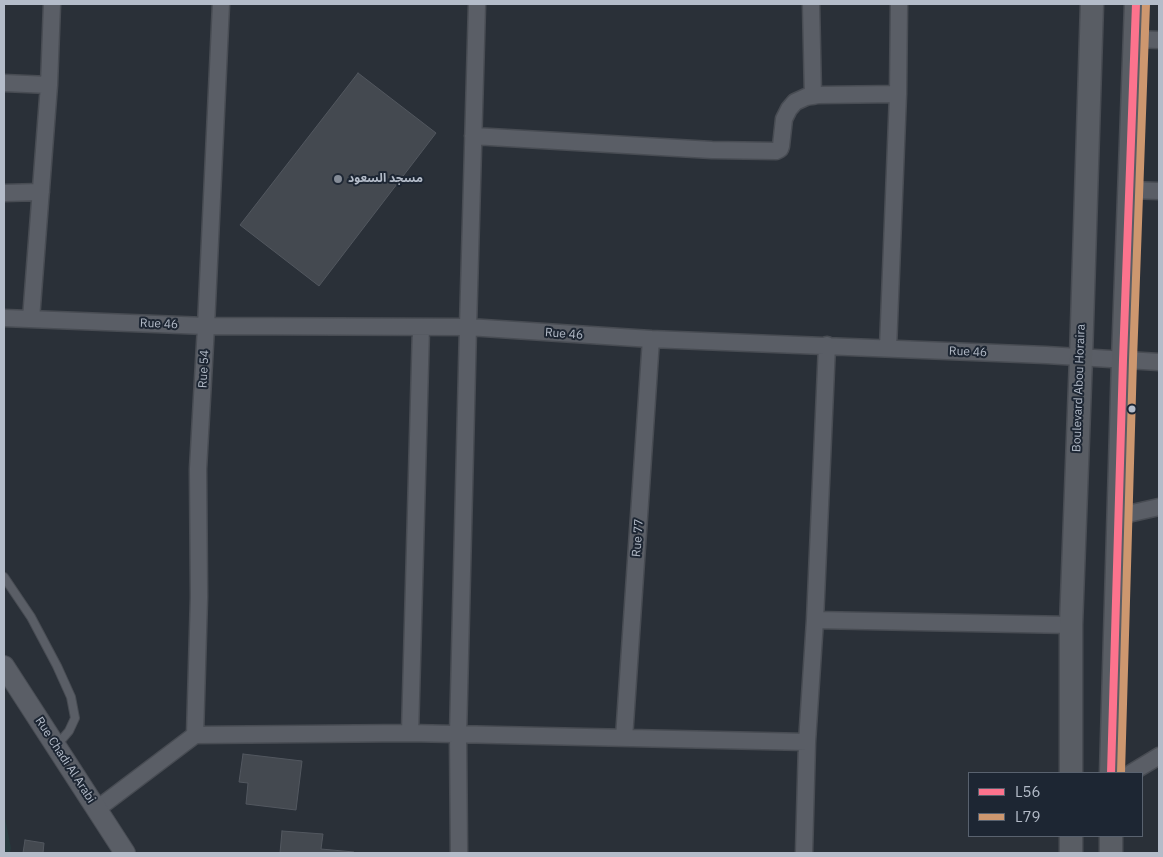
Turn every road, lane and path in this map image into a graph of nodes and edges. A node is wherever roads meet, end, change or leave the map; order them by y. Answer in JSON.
{"nodes":[{"id":1,"x":52,"y":4,"type":"edge"},
{"id":2,"x":221,"y":4,"type":"edge"},
{"id":3,"x":477,"y":4,"type":"edge"},
{"id":4,"x":811,"y":4,"type":"edge"},
{"id":5,"x":900,"y":4,"type":"edge"},
{"id":6,"x":1092,"y":4,"type":"edge"},
{"id":7,"x":1136,"y":4,"type":"edge"},
{"id":8,"x":1135,"y":39,"type":"junction"},
{"id":9,"x":1159,"y":40,"type":"edge"},
{"id":10,"x":4,"y":83,"type":"edge"},
{"id":11,"x":49,"y":85,"type":"junction"},
{"id":12,"x":898,"y":94,"type":"junction"},
{"id":13,"x":814,"y":96,"type":"junction"},
{"id":14,"x":473,"y":136,"type":"junction"},
{"id":15,"x":1130,"y":190,"type":"junction"},
{"id":16,"x":1159,"y":191,"type":"edge"},
{"id":17,"x":41,"y":192,"type":"junction"},
{"id":18,"x":4,"y":193,"type":"edge"},
{"id":19,"x":4,"y":318,"type":"edge"},
{"id":20,"x":32,"y":320,"type":"junction"},
{"id":21,"x":206,"y":326,"type":"junction"},
{"id":22,"x":421,"y":327,"type":"junction"},
{"id":23,"x":468,"y":327,"type":"junction"},
{"id":24,"x":651,"y":339,"type":"junction"},
{"id":25,"x":827,"y":345,"type":"junction"},
{"id":26,"x":888,"y":348,"type":"junction"},
{"id":27,"x":1081,"y":357,"type":"junction"},
{"id":28,"x":1123,"y":360,"type":"junction"},
{"id":29,"x":1159,"y":362,"type":"edge"},
{"id":30,"x":1159,"y":508,"type":"edge"},
{"id":31,"x":1119,"y":516,"type":"junction"},
{"id":32,"x":4,"y":577,"type":"edge"},
{"id":33,"x":815,"y":620,"type":"junction"},
{"id":34,"x":1071,"y":625,"type":"junction"},
{"id":35,"x":4,"y":666,"type":"edge"},
{"id":36,"x":410,"y":733,"type":"junction"},
{"id":37,"x":458,"y":734,"type":"junction"},
{"id":38,"x":194,"y":735,"type":"junction"},
{"id":39,"x":624,"y":738,"type":"junction"},
{"id":40,"x":807,"y":742,"type":"junction"},
{"id":41,"x":56,"y":746,"type":"junction"},
{"id":42,"x":1159,"y":756,"type":"edge"},
{"id":43,"x":1071,"y":772,"type":"edge"},
{"id":44,"x":1111,"y":772,"type":"edge"},
{"id":45,"x":1133,"y":772,"type":"edge"},
{"id":46,"x":97,"y":809,"type":"junction"},
{"id":47,"x":1071,"y":837,"type":"edge"},
{"id":48,"x":1111,"y":837,"type":"edge"},
{"id":49,"x":125,"y":853,"type":"edge"},
{"id":50,"x":459,"y":853,"type":"edge"},
{"id":51,"x":804,"y":853,"type":"edge"},
{"id":52,"x":1071,"y":853,"type":"edge"},
{"id":53,"x":1111,"y":853,"type":"edge"}],
"edges":[{"from":1,"to":11,"type":"street"},
{"from":2,"to":21,"type":"street","name":"Rue 54"},
{"from":3,"to":14,"type":"street"},
{"from":4,"to":13,"type":"street"},
{"from":5,"to":12,"type":"street"},
{"from":6,"to":27,"type":"main road","name":"Boulevard Abou Horaira"},
{"from":7,"to":8,"type":"main road"},
{"from":8,"to":9,"type":"street"},
{"from":8,"to":15,"type":"main road"},
{"from":10,"to":11,"type":"street"},
{"from":11,"to":17,"type":"street"},
{"from":12,"to":13,"type":"street"},
{"from":12,"to":26,"type":"street"},
{"from":13,"to":14,"type":"street"},
{"from":14,"to":23,"type":"street"},
{"from":15,"to":16,"type":"street"},
{"from":15,"to":28,"type":"main road"},
{"from":17,"to":18,"type":"street"},
{"from":17,"to":20,"type":"street"},
{"from":19,"to":20,"type":"street","name":"Rue 46"},
{"from":20,"to":21,"type":"street","name":"Rue 46"},
{"from":21,"to":22,"type":"street","name":"Rue 46"},
{"from":21,"to":38,"type":"street","name":"Rue 54"},
{"from":22,"to":23,"type":"street","name":"Rue 46"},
{"from":22,"to":36,"type":"street"},
{"from":23,"to":24,"type":"street","name":"Rue 46"},
{"from":23,"to":37,"type":"street"},
{"from":24,"to":25,"type":"street","name":"Rue 46"},
{"from":24,"to":39,"type":"street","name":"Rue 77"},
{"from":25,"to":26,"type":"street","name":"Rue 46"},
{"from":25,"to":33,"type":"street"},
{"from":26,"to":27,"type":"street","name":"Rue 46"},
{"from":27,"to":28,"type":"street","name":"Rue 46"},
{"from":27,"to":34,"type":"main road","name":"Boulevard Abou Horaira"},
{"from":28,"to":29,"type":"street","name":"Rue 46"},
{"from":28,"to":31,"type":"main road"},
{"from":30,"to":31,"type":"street"},
{"from":31,"to":44,"type":"main road"},
{"from":32,"to":41,"type":"lane"},
{"from":33,"to":34,"type":"street"},
{"from":33,"to":40,"type":"street"},
{"from":34,"to":43,"type":"main road","name":"Boulevard Abou Horaira"},
{"from":35,"to":41,"type":"street","name":"Rue Chadi Al Arabi"},
{"from":36,"to":37,"type":"street"},
{"from":36,"to":38,"type":"street"},
{"from":37,"to":39,"type":"street"},
{"from":37,"to":50,"type":"street"},
{"from":38,"to":46,"type":"street"},
{"from":39,"to":40,"type":"street"},
{"from":40,"to":51,"type":"street"},
{"from":41,"to":46,"type":"street","name":"Rue Chadi Al Arabi"},
{"from":42,"to":45,"type":"street"},
{"from":46,"to":49,"type":"street","name":"Rue Chadi Al Arabi"},
{"from":47,"to":52,"type":"main road"},
{"from":48,"to":53,"type":"main road"}]}
